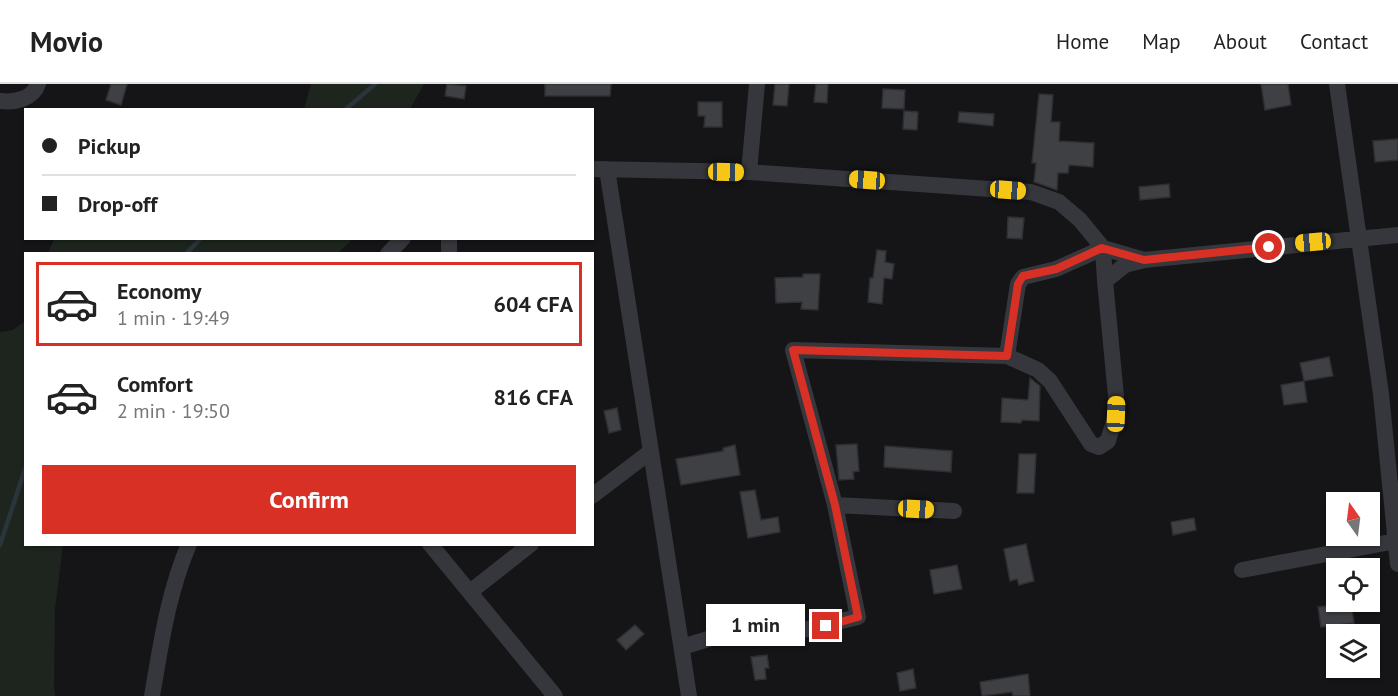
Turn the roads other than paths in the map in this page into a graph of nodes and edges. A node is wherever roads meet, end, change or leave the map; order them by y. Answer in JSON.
{"nodes":[{"id":1,"x":38,"y":84,"type":"edge"},
{"id":2,"x":757,"y":84,"type":"edge"},
{"id":3,"x":1337,"y":84,"type":"edge"},
{"id":4,"x":0,"y":100,"type":"edge"},
{"id":5,"x":600,"y":169,"type":"edge"},
{"id":6,"x":749,"y":172,"type":"junction"},
{"id":7,"x":1398,"y":235,"type":"edge"},
{"id":8,"x":1358,"y":238,"type":"junction"},
{"id":9,"x":402,"y":240,"type":"edge"},
{"id":10,"x":1102,"y":248,"type":"junction"},
{"id":11,"x":390,"y":252,"type":"edge"},
{"id":12,"x":1144,"y":260,"type":"junction"},
{"id":13,"x":1106,"y":281,"type":"junction"},
{"id":14,"x":1007,"y":356,"type":"junction"},
{"id":15,"x":650,"y":452,"type":"junction"},
{"id":16,"x":594,"y":494,"type":"edge"},
{"id":17,"x":835,"y":505,"type":"junction"},
{"id":18,"x":954,"y":511,"type":"dead end"},
{"id":19,"x":1396,"y":541,"type":"junction"},
{"id":20,"x":188,"y":546,"type":"edge"},
{"id":21,"x":432,"y":546,"type":"edge"},
{"id":22,"x":528,"y":546,"type":"edge"},
{"id":23,"x":1398,"y":564,"type":"edge"},
{"id":24,"x":1242,"y":570,"type":"dead end"},
{"id":25,"x":470,"y":592,"type":"junction"},
{"id":26,"x":682,"y":647,"type":"junction"},
{"id":27,"x":152,"y":696,"type":"edge"},
{"id":28,"x":555,"y":696,"type":"edge"},
{"id":29,"x":689,"y":696,"type":"edge"}],
"edges":[{"from":1,"to":4,"type":"street"},
{"from":2,"to":6,"type":"street"},
{"from":3,"to":8,"type":"street"},
{"from":5,"to":6,"type":"street"},
{"from":5,"to":15,"type":"street"},
{"from":6,"to":10,"type":"street"},
{"from":7,"to":8,"type":"street"},
{"from":8,"to":12,"type":"street"},
{"from":8,"to":19,"type":"street"},
{"from":9,"to":11,"type":"street"},
{"from":10,"to":12,"type":"street"},
{"from":10,"to":13,"type":"street"},
{"from":10,"to":14,"type":"street"},
{"from":12,"to":13,"type":"street"},
{"from":13,"to":14,"type":"street"},
{"from":14,"to":17,"type":"street"},
{"from":15,"to":16,"type":"street"},
{"from":15,"to":26,"type":"street"},
{"from":17,"to":18,"type":"street"},
{"from":17,"to":26,"type":"street"},
{"from":19,"to":23,"type":"street"},
{"from":19,"to":24,"type":"street"},
{"from":20,"to":27,"type":"street"},
{"from":21,"to":25,"type":"street"},
{"from":22,"to":25,"type":"street"},
{"from":25,"to":28,"type":"street"},
{"from":26,"to":29,"type":"street"}]}
